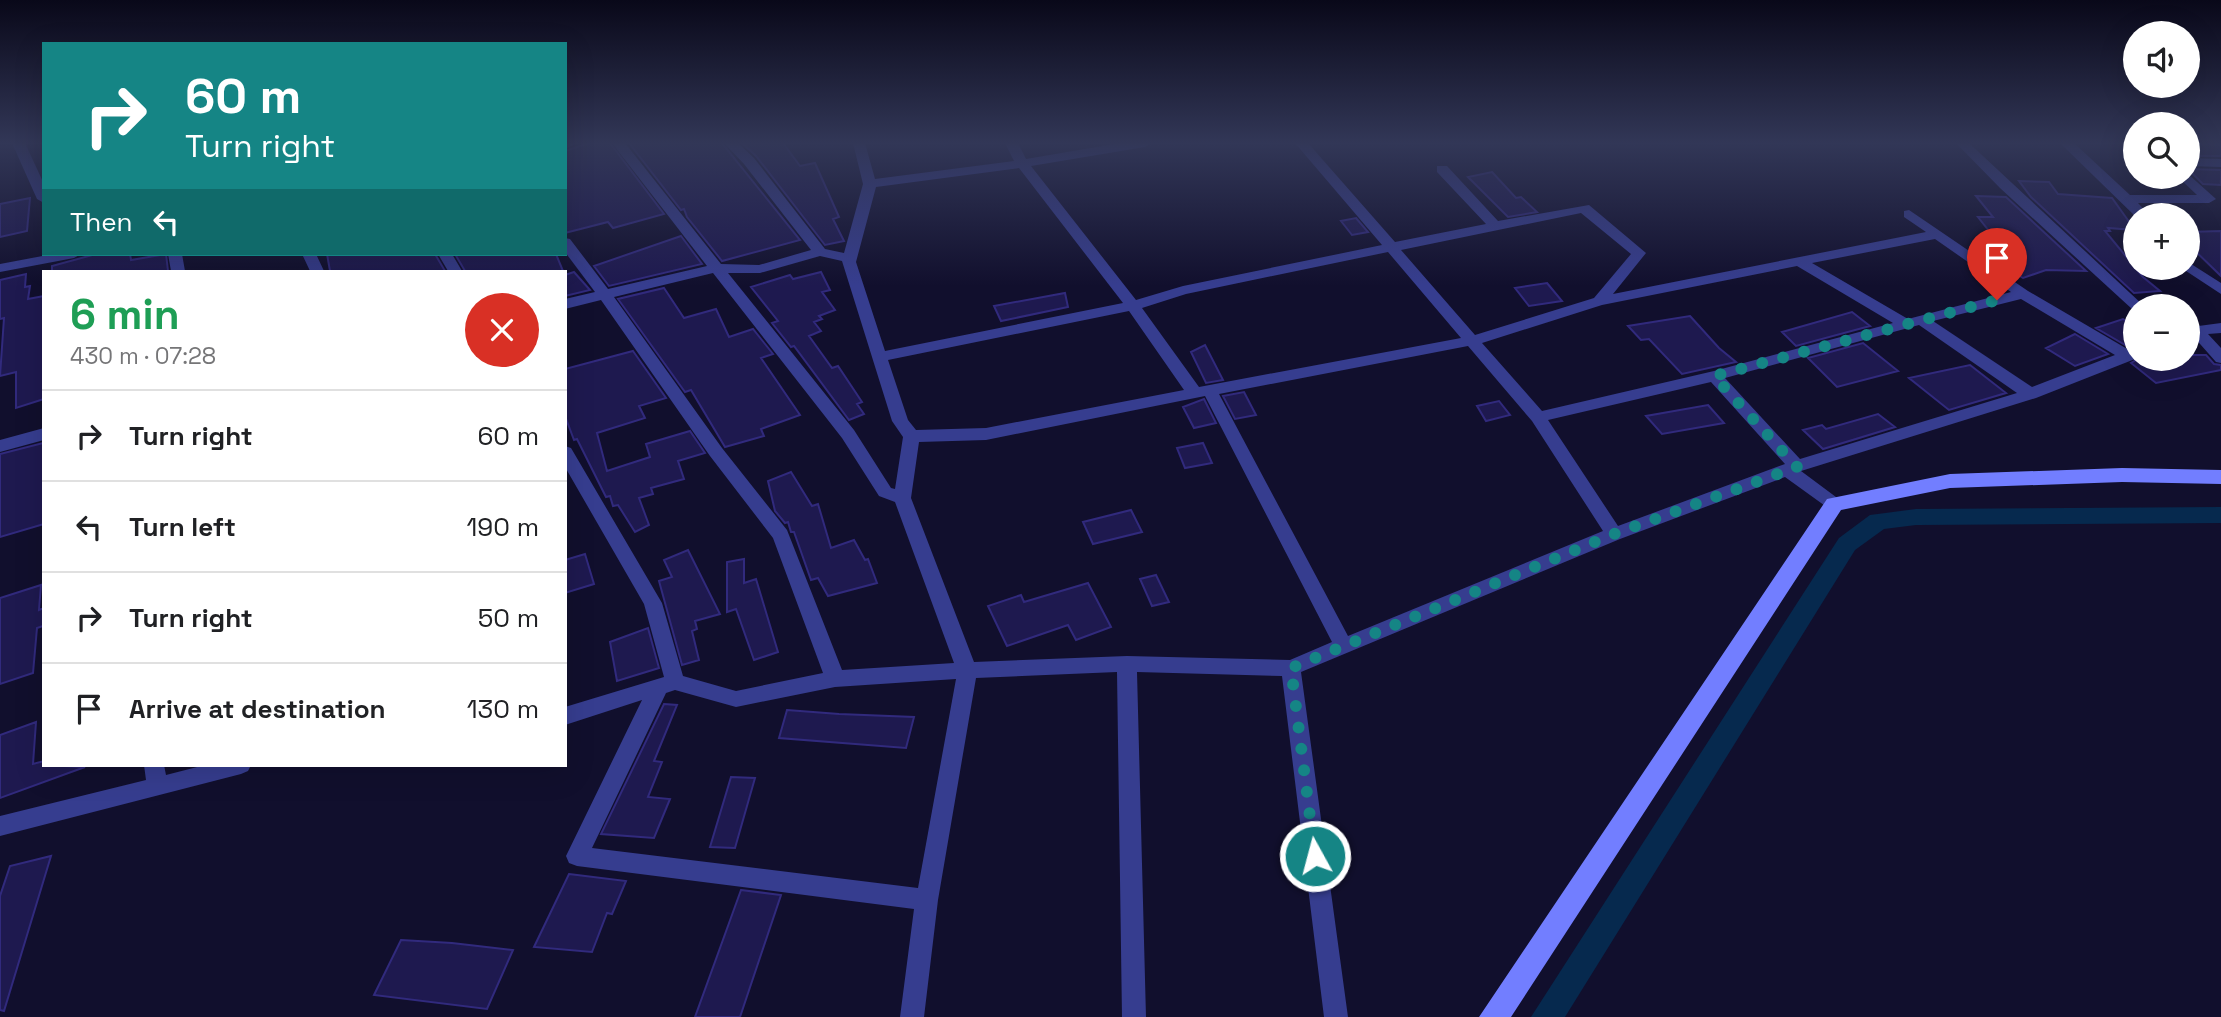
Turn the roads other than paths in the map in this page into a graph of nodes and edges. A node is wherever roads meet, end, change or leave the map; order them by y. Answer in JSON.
{"nodes":[{"id":1,"x":655,"y":190,"type":"edge"},
{"id":2,"x":772,"y":190,"type":"edge"},
{"id":3,"x":868,"y":190,"type":"edge"},
{"id":4,"x":1043,"y":190,"type":"edge"},
{"id":5,"x":1342,"y":190,"type":"edge"},
{"id":6,"x":1462,"y":190,"type":"edge"},
{"id":7,"x":2008,"y":190,"type":"edge"},
{"id":8,"x":2118,"y":190,"type":"edge"},
{"id":9,"x":2127,"y":199,"type":"junction"},
{"id":10,"x":2215,"y":199,"type":"edge"},
{"id":11,"x":2131,"y":203,"type":"edge"},
{"id":12,"x":2221,"y":210,"type":"edge"},
{"id":13,"x":1909,"y":214,"type":"dead end"},
{"id":14,"x":1495,"y":226,"type":"junction"},
{"id":15,"x":1937,"y":234,"type":"junction"},
{"id":16,"x":567,"y":245,"type":"edge"},
{"id":17,"x":1390,"y":247,"type":"junction"},
{"id":18,"x":820,"y":252,"type":"junction"},
{"id":19,"x":61,"y":256,"type":"edge"},
{"id":20,"x":850,"y":258,"type":"junction"},
{"id":21,"x":1802,"y":262,"type":"junction"},
{"id":22,"x":0,"y":268,"type":"edge"},
{"id":23,"x":716,"y":268,"type":"junction"},
{"id":24,"x":2200,"y":275,"type":"edge"},
{"id":25,"x":2221,"y":290,"type":"edge"},
{"id":26,"x":2023,"y":294,"type":"junction"},
{"id":27,"x":2124,"y":294,"type":"edge"},
{"id":28,"x":603,"y":295,"type":"junction"},
{"id":29,"x":1599,"y":301,"type":"junction"},
{"id":30,"x":567,"y":304,"type":"edge"},
{"id":31,"x":1133,"y":306,"type":"junction"},
{"id":32,"x":1914,"y":322,"type":"junction"},
{"id":33,"x":2221,"y":328,"type":"edge"},
{"id":34,"x":2200,"y":331,"type":"edge"},
{"id":35,"x":2200,"y":339,"type":"edge"},
{"id":36,"x":1474,"y":340,"type":"junction"},
{"id":37,"x":2123,"y":350,"type":"edge"},
{"id":38,"x":880,"y":358,"type":"junction"},
{"id":39,"x":2123,"y":358,"type":"edge"},
{"id":40,"x":2221,"y":358,"type":"edge"},
{"id":41,"x":1714,"y":376,"type":"junction"},
{"id":42,"x":1202,"y":392,"type":"junction"},
{"id":43,"x":2030,"y":394,"type":"junction"},
{"id":44,"x":1538,"y":417,"type":"junction"},
{"id":45,"x":42,"y":435,"type":"edge"},
{"id":46,"x":911,"y":436,"type":"junction"},
{"id":47,"x":0,"y":446,"type":"edge"},
{"id":48,"x":567,"y":455,"type":"edge"},
{"id":49,"x":1793,"y":468,"type":"junction"},
{"id":50,"x":2221,"y":477,"type":"edge"},
{"id":51,"x":902,"y":498,"type":"junction"},
{"id":52,"x":1834,"y":504,"type":"junction"},
{"id":53,"x":1614,"y":534,"type":"junction"},
{"id":54,"x":1344,"y":646,"type":"junction"},
{"id":55,"x":1127,"y":664,"type":"junction"},
{"id":56,"x":1291,"y":668,"type":"junction"},
{"id":57,"x":967,"y":670,"type":"junction"},
{"id":58,"x":835,"y":679,"type":"junction"},
{"id":59,"x":667,"y":684,"type":"junction"},
{"id":60,"x":567,"y":715,"type":"edge"},
{"id":61,"x":224,"y":767,"type":"edge"},
{"id":62,"x":156,"y":775,"type":"edge"},
{"id":63,"x":0,"y":826,"type":"edge"},
{"id":64,"x":927,"y":900,"type":"junction"},
{"id":65,"x":912,"y":1017,"type":"edge"},
{"id":66,"x":1134,"y":1017,"type":"edge"},
{"id":67,"x":1336,"y":1017,"type":"edge"},
{"id":68,"x":1494,"y":1017,"type":"edge"}],
"edges":[{"from":1,"to":23,"type":"street"},
{"from":2,"to":18,"type":"street"},
{"from":3,"to":20,"type":"street"},
{"from":4,"to":31,"type":"street"},
{"from":5,"to":17,"type":"street"},
{"from":6,"to":14,"type":"street"},
{"from":7,"to":27,"type":"street"},
{"from":8,"to":9,"type":"street"},
{"from":9,"to":10,"type":"street"},
{"from":9,"to":11,"type":"street"},
{"from":10,"to":12,"type":"street"},
{"from":13,"to":15,"type":"street"},
{"from":14,"to":17,"type":"street"},
{"from":14,"to":29,"type":"street"},
{"from":15,"to":21,"type":"street"},
{"from":15,"to":26,"type":"street"},
{"from":16,"to":28,"type":"street"},
{"from":17,"to":31,"type":"street"},
{"from":17,"to":36,"type":"street"},
{"from":18,"to":20,"type":"street"},
{"from":18,"to":23,"type":"street"},
{"from":19,"to":22,"type":"street"},
{"from":20,"to":38,"type":"street"},
{"from":21,"to":29,"type":"street"},
{"from":21,"to":32,"type":"street"},
{"from":23,"to":28,"type":"street"},
{"from":23,"to":51,"type":"street"},
{"from":24,"to":25,"type":"street"},
{"from":26,"to":32,"type":"street"},
{"from":26,"to":37,"type":"street"},
{"from":28,"to":30,"type":"street"},
{"from":28,"to":58,"type":"street"},
{"from":29,"to":36,"type":"street"},
{"from":31,"to":38,"type":"street"},
{"from":31,"to":42,"type":"street"},
{"from":32,"to":41,"type":"street"},
{"from":32,"to":43,"type":"street"},
{"from":33,"to":34,"type":"street"},
{"from":35,"to":40,"type":"street"},
{"from":36,"to":42,"type":"street"},
{"from":36,"to":44,"type":"street"},
{"from":38,"to":46,"type":"street"},
{"from":39,"to":43,"type":"street"},
{"from":41,"to":44,"type":"street"},
{"from":41,"to":49,"type":"street"},
{"from":42,"to":46,"type":"street"},
{"from":42,"to":54,"type":"street"},
{"from":43,"to":49,"type":"street"},
{"from":44,"to":53,"type":"street"},
{"from":45,"to":47,"type":"street"},
{"from":46,"to":51,"type":"street"},
{"from":48,"to":59,"type":"street"},
{"from":49,"to":52,"type":"street"},
{"from":49,"to":53,"type":"street"},
{"from":50,"to":52,"type":"street"},
{"from":51,"to":57,"type":"street"},
{"from":52,"to":68,"type":"street"},
{"from":53,"to":54,"type":"street"},
{"from":54,"to":56,"type":"street"},
{"from":55,"to":56,"type":"street"},
{"from":55,"to":57,"type":"street"},
{"from":55,"to":66,"type":"street"},
{"from":56,"to":67,"type":"street"},
{"from":57,"to":58,"type":"street"},
{"from":57,"to":64,"type":"street"},
{"from":58,"to":59,"type":"street"},
{"from":59,"to":60,"type":"street"},
{"from":59,"to":64,"type":"street"},
{"from":61,"to":62,"type":"street"},
{"from":62,"to":63,"type":"street"},
{"from":64,"to":65,"type":"street"}]}
